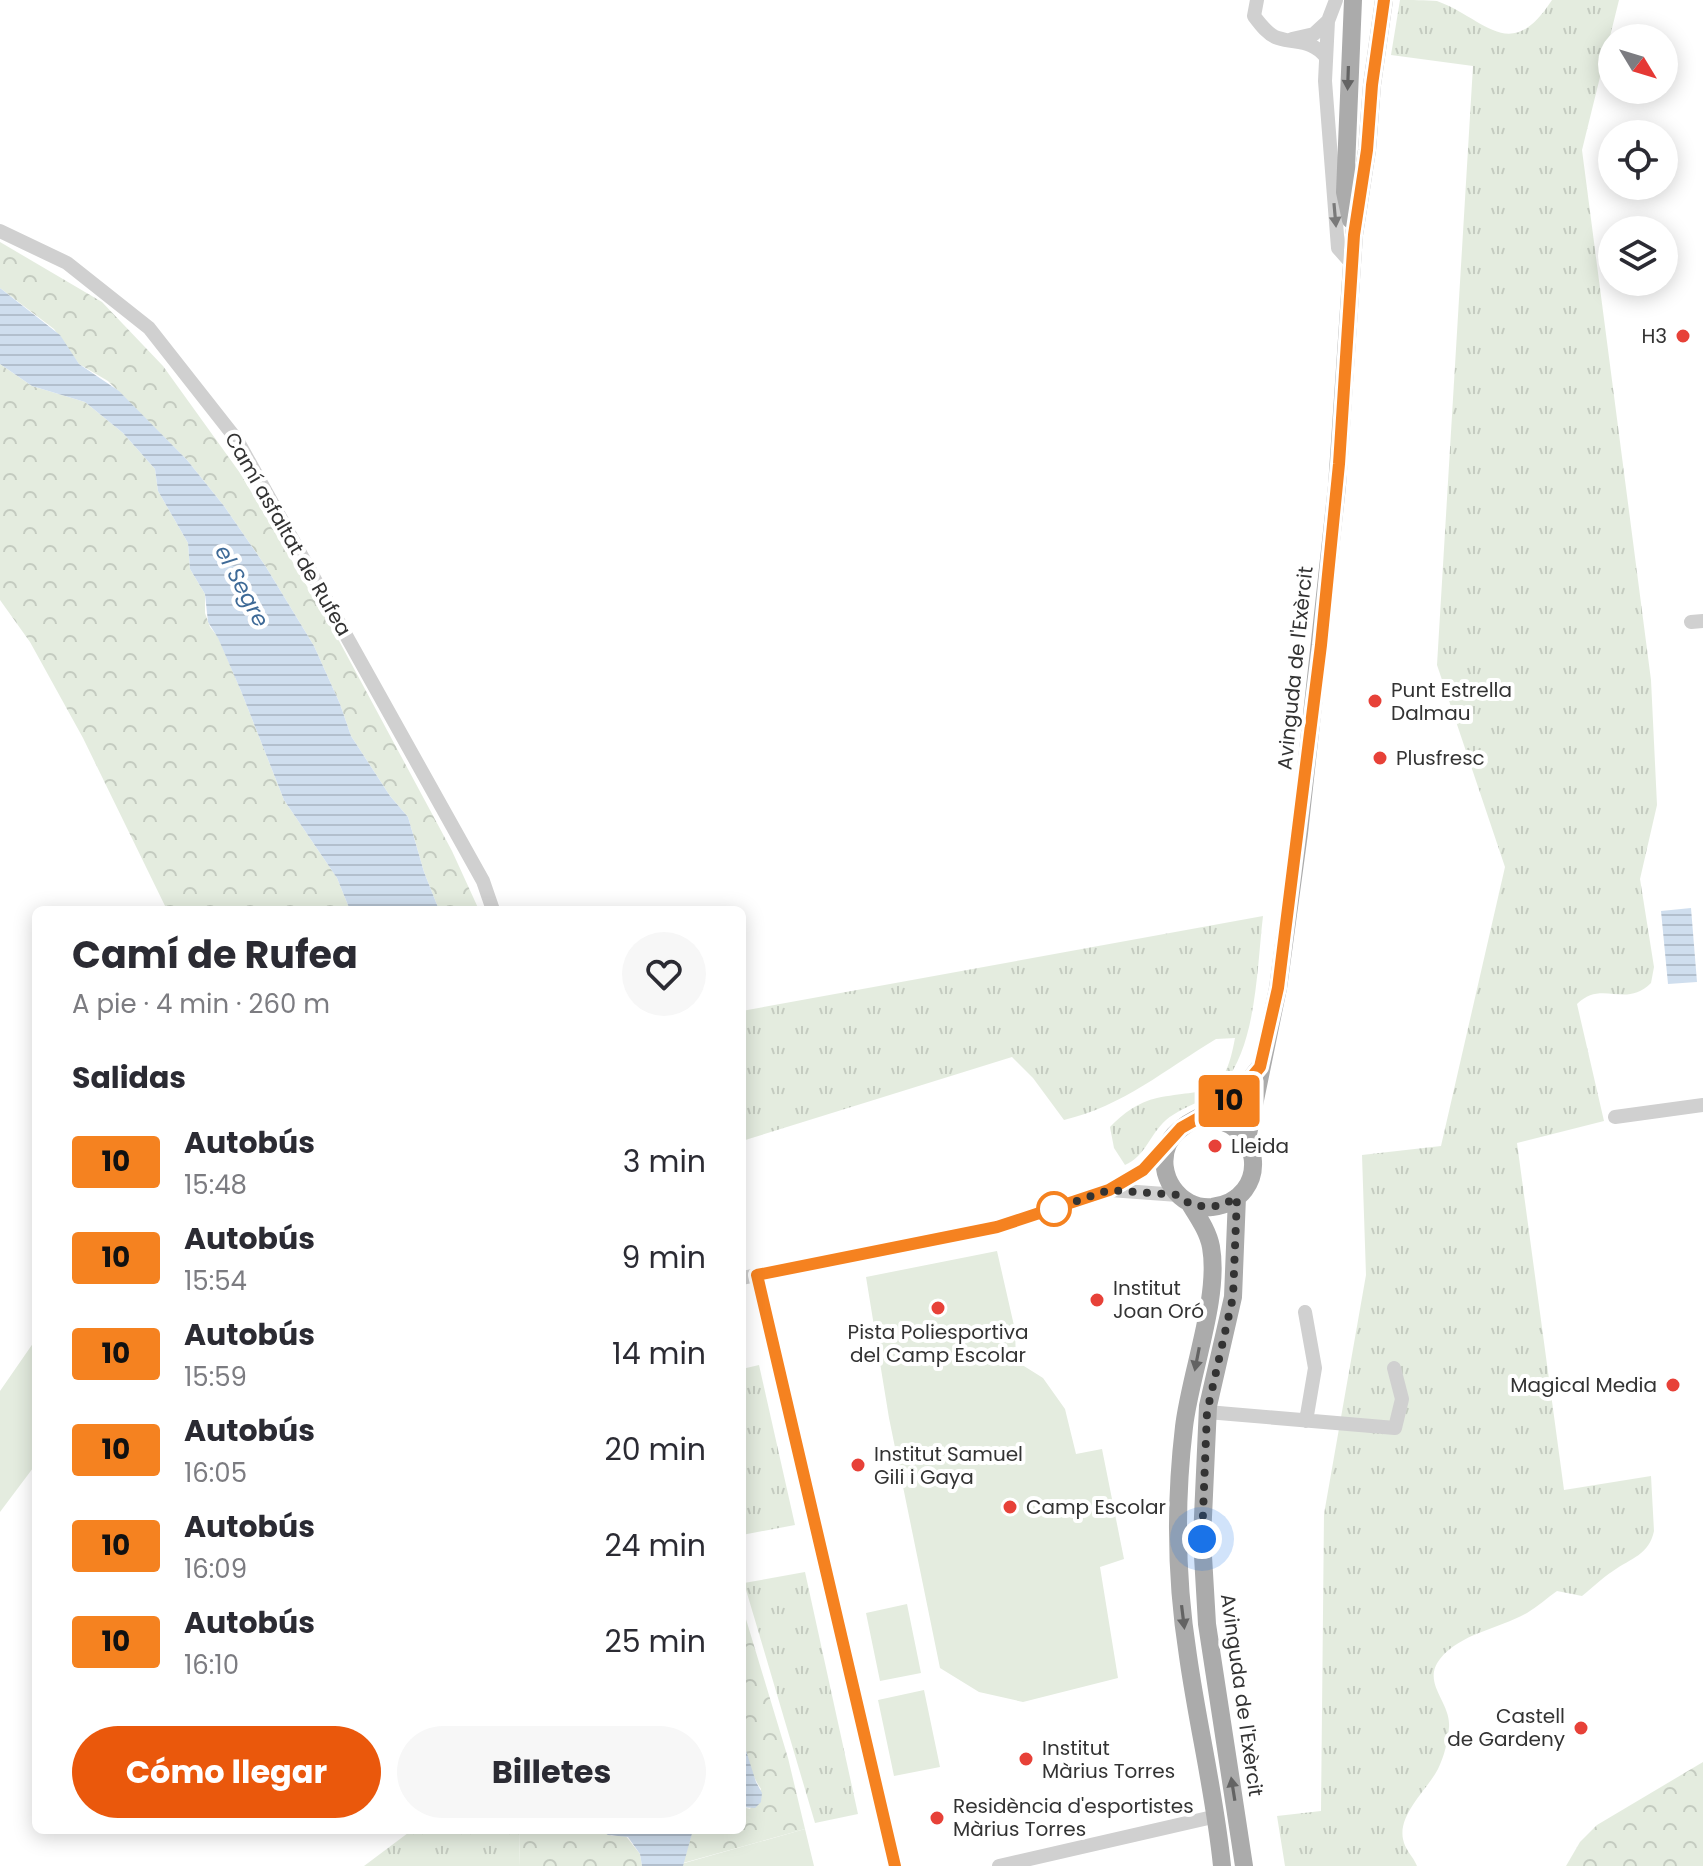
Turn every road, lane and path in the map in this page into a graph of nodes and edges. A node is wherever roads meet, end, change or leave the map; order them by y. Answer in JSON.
{"nodes":[{"id":1,"x":1257,"y":0,"type":"edge"},
{"id":2,"x":1336,"y":0,"type":"edge"},
{"id":3,"x":1353,"y":0,"type":"edge"},
{"id":4,"x":1384,"y":0,"type":"edge"},
{"id":5,"x":1328,"y":21,"type":"junction"},
{"id":6,"x":1291,"y":39,"type":"junction"},
{"id":7,"x":1326,"y":57,"type":"junction"},
{"id":8,"x":0,"y":231,"type":"edge"},
{"id":9,"x":1354,"y":235,"type":"junction"},
{"id":10,"x":1353,"y":265,"type":"junction"},
{"id":11,"x":492,"y":906,"type":"edge"},
{"id":12,"x":1260,"y":1067,"type":"junction"},
{"id":13,"x":1703,"y":1105,"type":"edge"},
{"id":14,"x":1615,"y":1117,"type":"dead end"},
{"id":15,"x":1199,"y":1119,"type":"junction"},
{"id":16,"x":1247,"y":1139,"type":"junction"},
{"id":17,"x":1169,"y":1144,"type":"junction"},
{"id":18,"x":1109,"y":1190,"type":"junction"},
{"id":19,"x":1237,"y":1197,"type":"junction"},
{"id":20,"x":1184,"y":1199,"type":"junction"},
{"id":21,"x":750,"y":1276,"type":"edge"},
{"id":22,"x":1305,"y":1312,"type":"dead end"},
{"id":23,"x":1394,"y":1368,"type":"dead end"},
{"id":24,"x":1207,"y":1412,"type":"junction"},
{"id":25,"x":1306,"y":1421,"type":"junction"},
{"id":26,"x":1217,"y":1816,"type":"junction"},
{"id":27,"x":1042,"y":1861,"type":"edge"},
{"id":28,"x":895,"y":1866,"type":"edge"},
{"id":29,"x":999,"y":1866,"type":"edge"},
{"id":30,"x":1222,"y":1866,"type":"edge"},
{"id":31,"x":1244,"y":1866,"type":"edge"}],
"edges":[{"from":1,"to":6,"type":"street"},
{"from":2,"to":5,"type":"street"},
{"from":3,"to":9,"type":"main road","name":"Avinguda de l'Exèrcit","one_way":true},
{"from":4,"to":9,"type":"main road","name":"Avinguda de l'Exèrcit"},
{"from":5,"to":6,"type":"street"},
{"from":5,"to":7,"type":"street"},
{"from":6,"to":7,"type":"street"},
{"from":7,"to":10,"type":"street","one_way":true},
{"from":8,"to":11,"type":"street","name":"Camí asfaltat de Rufea"},
{"from":9,"to":10,"type":"main road","name":"Avinguda de l'Exèrcit"},
{"from":10,"to":12,"type":"main road","name":"Avinguda de l'Exèrcit"},
{"from":12,"to":15,"type":"main road"},
{"from":12,"to":16,"type":"main road","name":"Avinguda de l'Exèrcit"},
{"from":13,"to":14,"type":"street"},
{"from":15,"to":16,"type":"main road"},
{"from":15,"to":17,"type":"main road"},
{"from":16,"to":19,"type":"main road"},
{"from":17,"to":18,"type":"street"},
{"from":17,"to":20,"type":"main road"},
{"from":18,"to":20,"type":"street"},
{"from":18,"to":21,"type":"street"},
{"from":19,"to":20,"type":"main road"},
{"from":19,"to":24,"type":"main road","name":"Avinguda de l'Exèrcit"},
{"from":20,"to":26,"type":"main road","name":"Avinguda de l'Exèrcit","one_way":true},
{"from":21,"to":28,"type":"street"},
{"from":22,"to":25,"type":"street"},
{"from":23,"to":25,"type":"street"},
{"from":24,"to":25,"type":"street"},
{"from":31,"to":24,"type":"main road","name":"Avinguda de l'Exèrcit","one_way":true},
{"from":26,"to":27,"type":"street"},
{"from":26,"to":30,"type":"main road","name":"Avinguda de l'Exèrcit"},
{"from":27,"to":29,"type":"street"}]}
